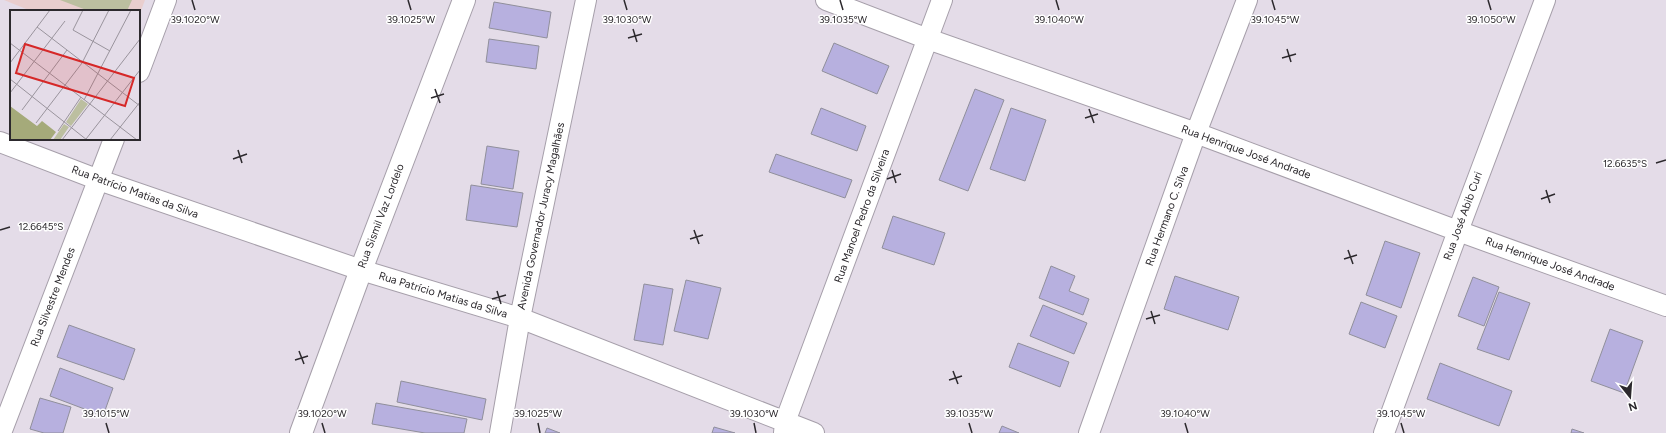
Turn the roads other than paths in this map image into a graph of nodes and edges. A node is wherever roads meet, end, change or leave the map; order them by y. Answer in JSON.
{"nodes":[{"id":1,"x":166,"y":0,"type":"edge"},
{"id":2,"x":464,"y":0,"type":"edge"},
{"id":3,"x":586,"y":0,"type":"edge"},
{"id":4,"x":826,"y":0,"type":"edge"},
{"id":5,"x":942,"y":0,"type":"edge"},
{"id":6,"x":1247,"y":0,"type":"edge"},
{"id":7,"x":1545,"y":0,"type":"edge"},
{"id":8,"x":928,"y":39,"type":"junction"},
{"id":9,"x":140,"y":69,"type":"edge"},
{"id":10,"x":1196,"y":133,"type":"junction"},
{"id":11,"x":114,"y":140,"type":"edge"},
{"id":12,"x":0,"y":142,"type":"edge"},
{"id":13,"x":99,"y":180,"type":"junction"},
{"id":14,"x":1458,"y":231,"type":"junction"},
{"id":15,"x":361,"y":270,"type":"junction"},
{"id":16,"x":1666,"y":306,"type":"edge"},
{"id":17,"x":520,"y":318,"type":"junction"},
{"id":18,"x":784,"y":427,"type":"edge"},
{"id":19,"x":1,"y":433,"type":"edge"},
{"id":20,"x":300,"y":433,"type":"edge"},
{"id":21,"x":500,"y":433,"type":"edge"},
{"id":22,"x":814,"y":433,"type":"edge"},
{"id":23,"x":1089,"y":433,"type":"edge"},
{"id":24,"x":1384,"y":433,"type":"edge"}],
"edges":[{"from":1,"to":9,"type":"street"},
{"from":2,"to":15,"type":"street","name":"Rua Sismil Vaz Lordelo"},
{"from":3,"to":17,"type":"street","name":"Avenida Governador Juracy Magalhães"},
{"from":4,"to":8,"type":"street","name":"Rua Henrique José Andrade"},
{"from":5,"to":8,"type":"street","name":"Rua Manoel Pedro da Silveira"},
{"from":6,"to":10,"type":"street","name":"Rua Hermano C. Silva"},
{"from":7,"to":14,"type":"street","name":"Rua José Abib Curi"},
{"from":8,"to":10,"type":"street","name":"Rua Henrique José Andrade"},
{"from":8,"to":18,"type":"street","name":"Rua Manoel Pedro da Silveira"},
{"from":10,"to":14,"type":"street","name":"Rua Henrique José Andrade"},
{"from":10,"to":23,"type":"street","name":"Rua Hermano C. Silva"},
{"from":11,"to":13,"type":"street","name":"Rua Silvestre Mendes"},
{"from":12,"to":13,"type":"street","name":"Rua Patrício Matias da Silva"},
{"from":13,"to":15,"type":"street","name":"Rua Patrício Matias da Silva"},
{"from":13,"to":19,"type":"street","name":"Rua Silvestre Mendes"},
{"from":14,"to":16,"type":"street","name":"Rua Henrique José Andrade"},
{"from":14,"to":24,"type":"street","name":"Rua José Abib Curi"},
{"from":15,"to":17,"type":"street","name":"Rua Patrício Matias da Silva"},
{"from":15,"to":20,"type":"street","name":"Rua Sismil Vaz Lordelo"},
{"from":17,"to":18,"type":"street","name":"Rua Patrício Matias da Silva"},
{"from":17,"to":21,"type":"street","name":"Avenida Governador Juracy Magalhães"},
{"from":18,"to":22,"type":"street","name":"Rua Patrício Matias da Silva"}]}
